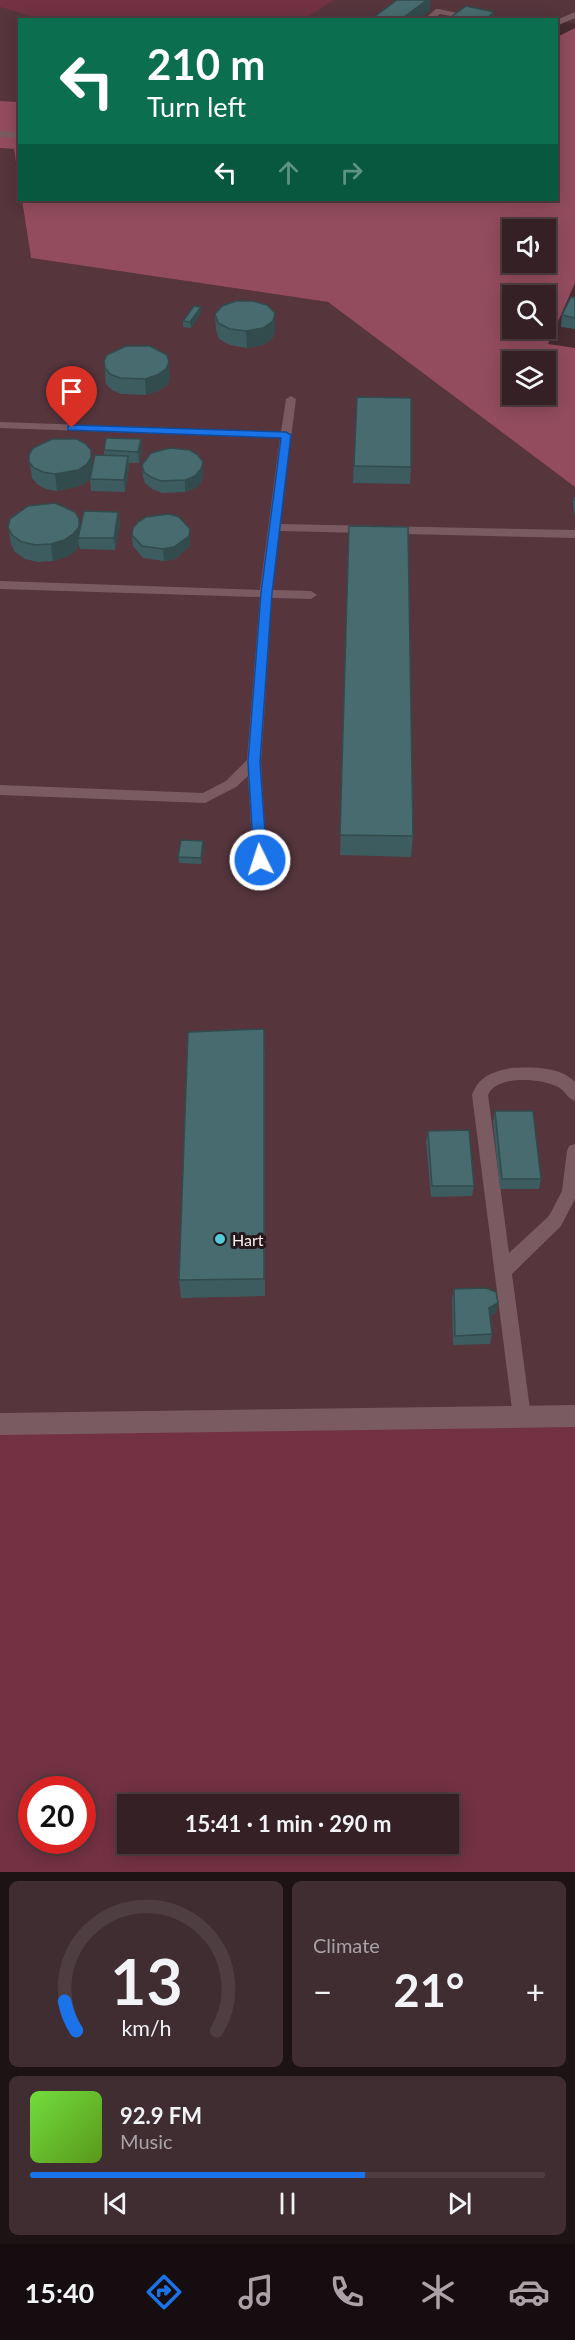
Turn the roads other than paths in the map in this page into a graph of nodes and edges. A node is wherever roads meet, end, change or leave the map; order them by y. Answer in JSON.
{"nodes":[{"id":1,"x":575,"y":15,"type":"edge"},
{"id":2,"x":430,"y":18,"type":"edge"},
{"id":3,"x":476,"y":18,"type":"edge"},
{"id":4,"x":558,"y":22,"type":"edge"},
{"id":5,"x":0,"y":134,"type":"edge"},
{"id":6,"x":18,"y":135,"type":"edge"},
{"id":7,"x":291,"y":399,"type":"dead end"},
{"id":8,"x":0,"y":425,"type":"edge"},
{"id":9,"x":286,"y":435,"type":"junction"},
{"id":10,"x":274,"y":527,"type":"junction"},
{"id":11,"x":575,"y":534,"type":"edge"},
{"id":12,"x":0,"y":585,"type":"edge"},
{"id":13,"x":266,"y":593,"type":"junction"},
{"id":14,"x":311,"y":595,"type":"dead end"},
{"id":15,"x":254,"y":762,"type":"junction"},
{"id":16,"x":0,"y":790,"type":"edge"},
{"id":17,"x":260,"y":860,"type":"dead end"},
{"id":18,"x":575,"y":1094,"type":"edge"},
{"id":19,"x":575,"y":1151,"type":"edge"},
{"id":20,"x":503,"y":1271,"type":"junction"},
{"id":21,"x":575,"y":1416,"type":"edge"},
{"id":22,"x":522,"y":1417,"type":"junction"},
{"id":23,"x":0,"y":1424,"type":"edge"}],
"edges":[{"from":1,"to":4,"type":"street"},
{"from":2,"to":3,"type":"lane"},
{"from":5,"to":6,"type":"lane"},
{"from":7,"to":9,"type":"lane"},
{"from":8,"to":9,"type":"lane"},
{"from":9,"to":10,"type":"lane"},
{"from":10,"to":11,"type":"lane"},
{"from":10,"to":13,"type":"lane"},
{"from":12,"to":13,"type":"lane"},
{"from":13,"to":14,"type":"lane"},
{"from":13,"to":15,"type":"lane"},
{"from":15,"to":16,"type":"lane"},
{"from":15,"to":17,"type":"lane"},
{"from":18,"to":20,"type":"lane"},
{"from":19,"to":20,"type":"lane"},
{"from":20,"to":22,"type":"lane"},
{"from":21,"to":22,"type":"street"},
{"from":22,"to":23,"type":"street"}]}
